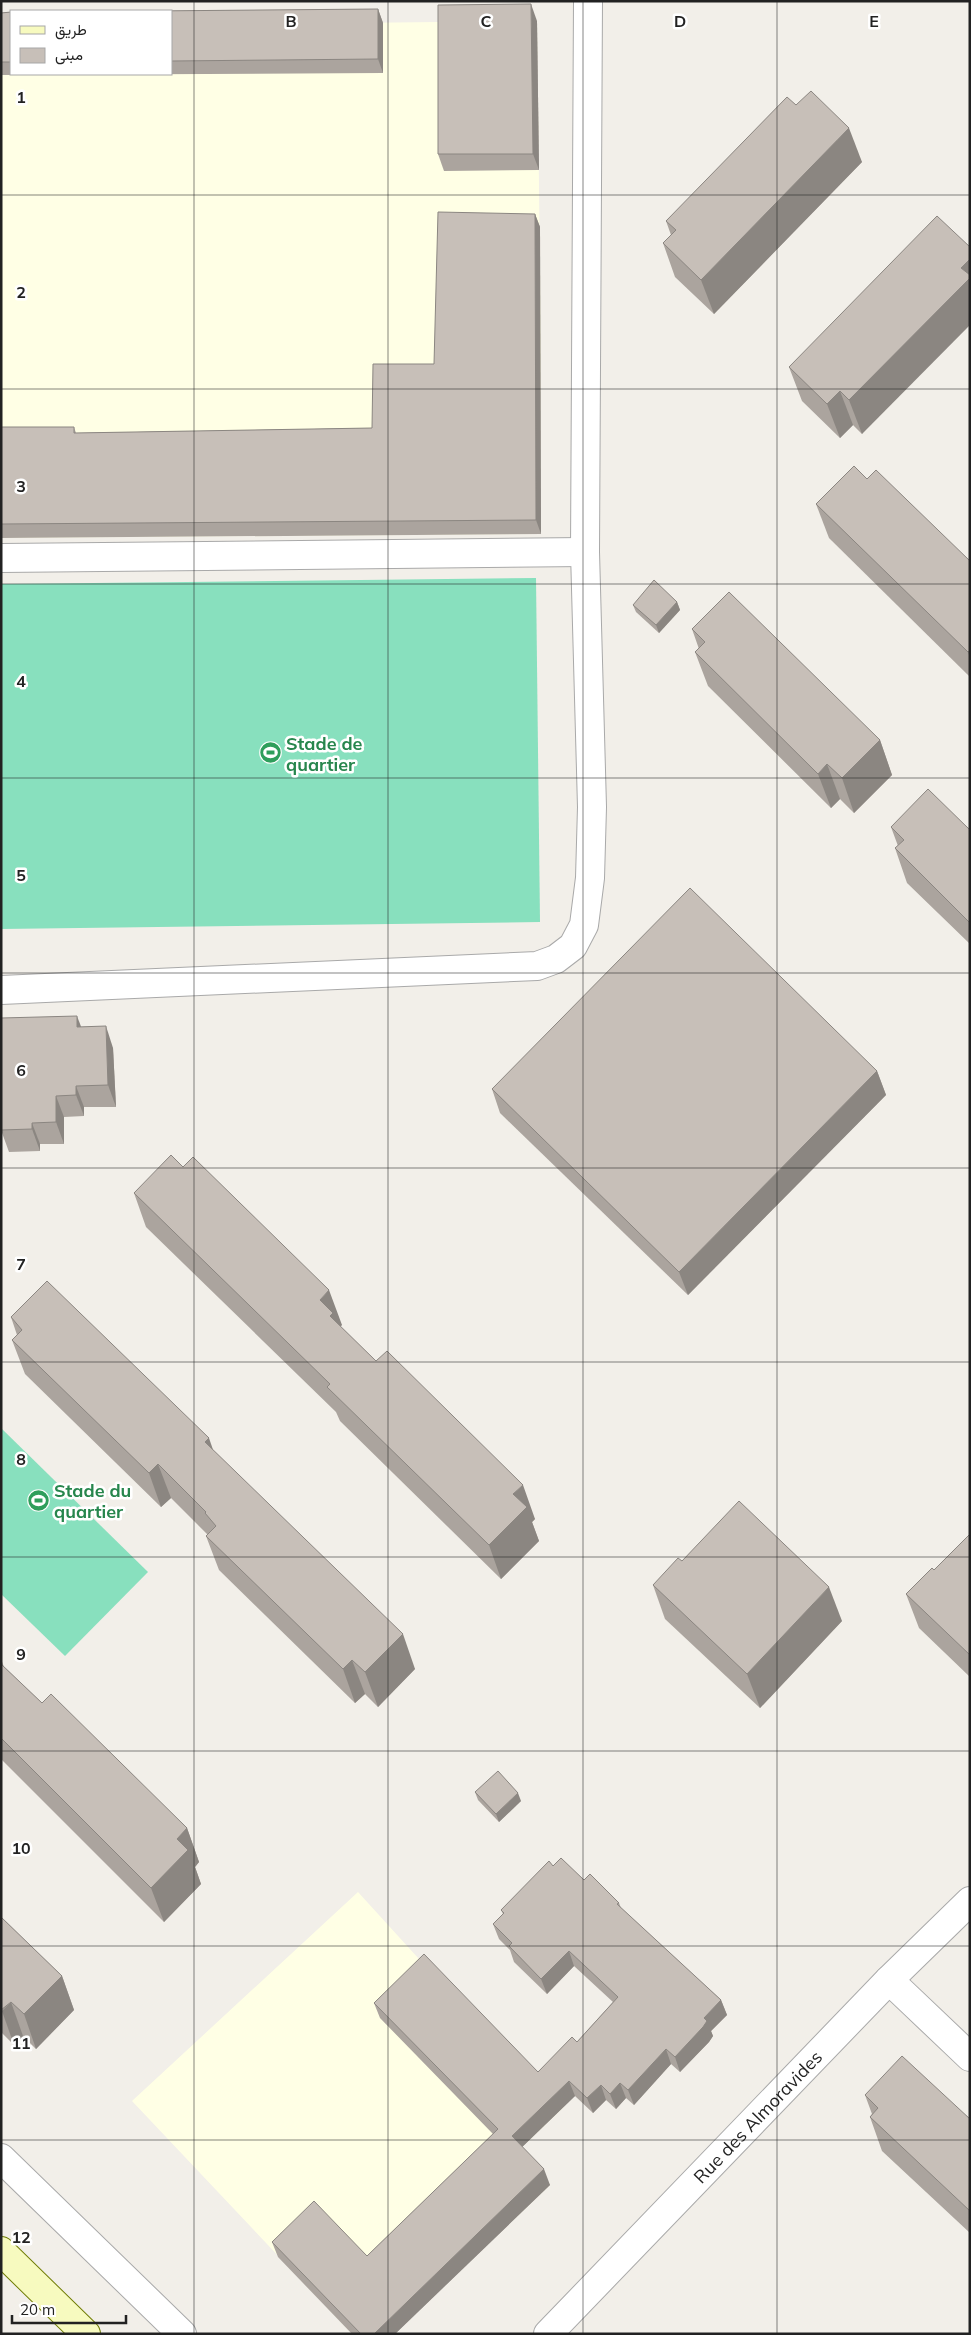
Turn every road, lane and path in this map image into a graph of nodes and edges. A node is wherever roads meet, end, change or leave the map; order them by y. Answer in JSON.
{"nodes":[{"id":1,"x":588,"y":1,"type":"edge"},
{"id":2,"x":585,"y":552,"type":"junction"},
{"id":3,"x":1,"y":558,"type":"edge"},
{"id":4,"x":1,"y":990,"type":"edge"},
{"id":5,"x":970,"y":1901,"type":"edge"},
{"id":6,"x":889,"y":1980,"type":"junction"},
{"id":7,"x":970,"y":2057,"type":"edge"},
{"id":8,"x":1,"y":2158,"type":"edge"},
{"id":9,"x":1,"y":2251,"type":"edge"},
{"id":10,"x":86,"y":2334,"type":"edge"},
{"id":11,"x":182,"y":2334,"type":"edge"},
{"id":12,"x":548,"y":2334,"type":"edge"}],
"edges":[{"from":1,"to":2,"type":"street"},
{"from":2,"to":3,"type":"street"},
{"from":2,"to":4,"type":"street"},
{"from":5,"to":6,"type":"street","name":"Rue des Almoravides"},
{"from":6,"to":7,"type":"street"},
{"from":6,"to":12,"type":"street","name":"Rue des Almoravides"},
{"from":8,"to":11,"type":"street"},
{"from":9,"to":10,"type":"main road"}]}
